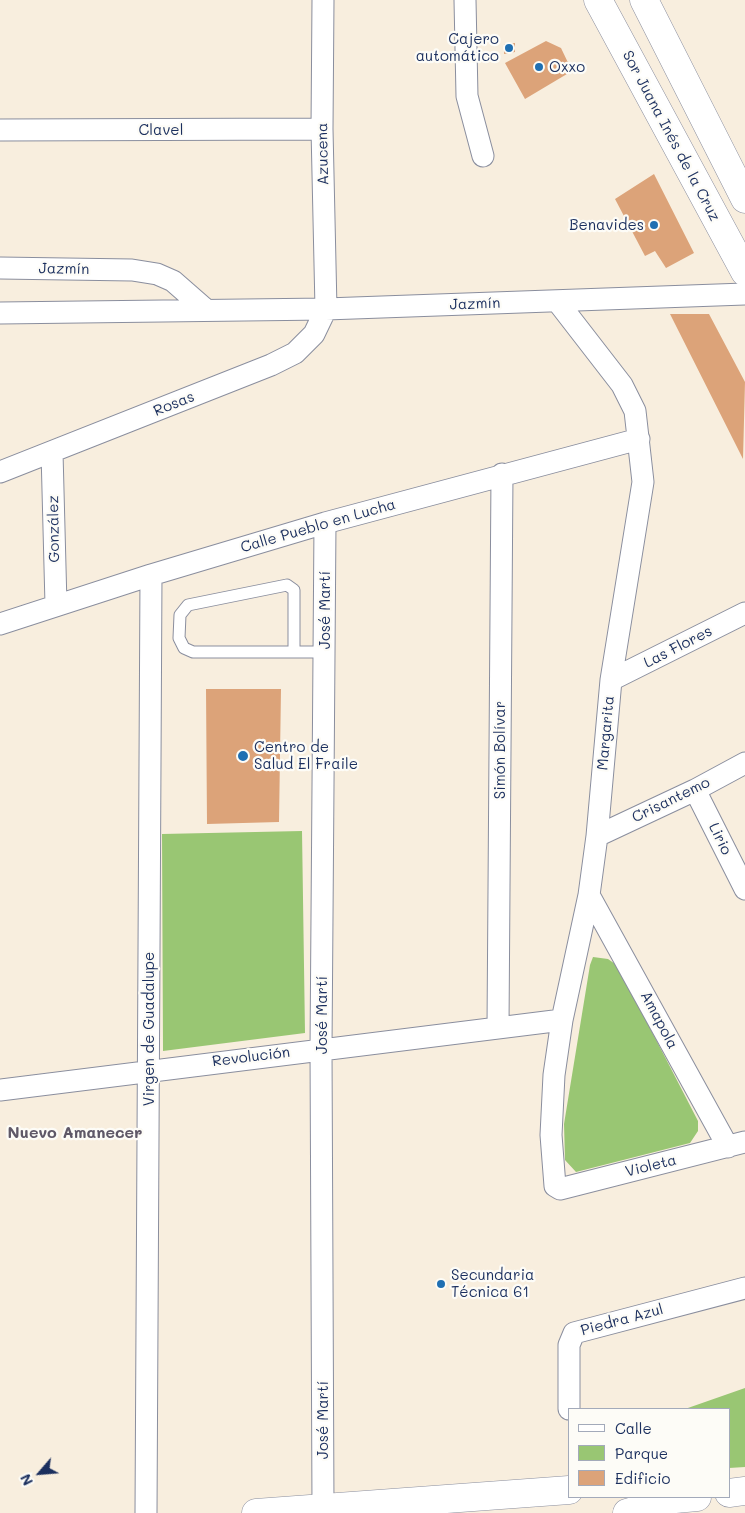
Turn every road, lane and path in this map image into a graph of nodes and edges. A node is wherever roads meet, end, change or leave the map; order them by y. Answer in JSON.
{"nodes":[{"id":1,"x":323,"y":0,"type":"edge"},
{"id":2,"x":464,"y":0,"type":"edge"},
{"id":3,"x":598,"y":0,"type":"edge"},
{"id":4,"x":644,"y":0,"type":"edge"},
{"id":5,"x":322,"y":129,"type":"junction"},
{"id":6,"x":0,"y":130,"type":"edge"},
{"id":7,"x":483,"y":156,"type":"dead end"},
{"id":8,"x":726,"y":163,"type":"junction"},
{"id":9,"x":695,"y":179,"type":"junction"},
{"id":10,"x":745,"y":199,"type":"edge"},
{"id":11,"x":0,"y":268,"type":"edge"},
{"id":12,"x":745,"y":272,"type":"edge"},
{"id":13,"x":745,"y":294,"type":"edge"},
{"id":14,"x":557,"y":301,"type":"junction"},
{"id":15,"x":326,"y":308,"type":"junction"},
{"id":16,"x":205,"y":309,"type":"junction"},
{"id":17,"x":0,"y":313,"type":"edge"},
{"id":18,"x":639,"y":438,"type":"junction"},
{"id":19,"x":52,"y":452,"type":"junction"},
{"id":20,"x":0,"y":455,"type":"edge"},
{"id":21,"x":23,"y":463,"type":"junction"},
{"id":22,"x":0,"y":472,"type":"edge"},
{"id":23,"x":502,"y":474,"type":"junction"},
{"id":24,"x":325,"y":523,"type":"junction"},
{"id":25,"x":151,"y":575,"type":"junction"},
{"id":26,"x":56,"y":606,"type":"junction"},
{"id":27,"x":745,"y":613,"type":"edge"},
{"id":28,"x":0,"y":624,"type":"edge"},
{"id":29,"x":294,"y":652,"type":"junction"},
{"id":30,"x":324,"y":652,"type":"junction"},
{"id":31,"x":611,"y":680,"type":"junction"},
{"id":32,"x":745,"y":762,"type":"edge"},
{"id":33,"x":695,"y":790,"type":"junction"},
{"id":34,"x":597,"y":836,"type":"junction"},
{"id":35,"x":745,"y":889,"type":"edge"},
{"id":36,"x":588,"y":895,"type":"junction"},
{"id":37,"x":562,"y":1020,"type":"junction"},
{"id":38,"x":498,"y":1026,"type":"junction"},
{"id":39,"x":321,"y":1048,"type":"junction"},
{"id":40,"x":148,"y":1070,"type":"junction"},
{"id":41,"x":0,"y":1090,"type":"edge"},
{"id":42,"x":736,"y":1144,"type":"edge"},
{"id":43,"x":557,"y":1188,"type":"joint"},
{"id":44,"x":745,"y":1288,"type":"edge"},
{"id":45,"x":569,"y":1408,"type":"edge"},
{"id":46,"x":568,"y":1490,"type":"edge"},
{"id":47,"x":745,"y":1491,"type":"edge"},
{"id":48,"x":730,"y":1493,"type":"edge"},
{"id":49,"x":677,"y":1498,"type":"edge"},
{"id":50,"x":323,"y":1507,"type":"junction"},
{"id":51,"x":146,"y":1513,"type":"edge"},
{"id":52,"x":256,"y":1513,"type":"edge"},
{"id":53,"x":627,"y":1513,"type":"edge"}],
"edges":[{"from":1,"to":5,"type":"street","name":"Azucena"},
{"from":2,"to":7,"type":"street"},
{"from":3,"to":9,"type":"main road","name":"Sor Juana Inés de la Cruz"},
{"from":4,"to":8,"type":"main road"},
{"from":5,"to":6,"type":"street","name":"Clavel"},
{"from":5,"to":15,"type":"street","name":"Azucena"},
{"from":8,"to":9,"type":"main road"},
{"from":8,"to":10,"type":"main road"},
{"from":9,"to":12,"type":"main road","name":"Sor Juana Inés de la Cruz"},
{"from":11,"to":16,"type":"street","name":"Jazmín"},
{"from":13,"to":14,"type":"street","name":"Jazmín"},
{"from":14,"to":15,"type":"street","name":"Jazmín"},
{"from":14,"to":18,"type":"street","name":"Margarita"},
{"from":15,"to":16,"type":"street","name":"Jazmín"},
{"from":15,"to":19,"type":"street","name":"Rosas"},
{"from":16,"to":17,"type":"street","name":"Jazmín"},
{"from":18,"to":23,"type":"street","name":"Calle Pueblo en Lucha"},
{"from":18,"to":31,"type":"street","name":"Margarita"},
{"from":19,"to":21,"type":"street","name":"Rosas"},
{"from":19,"to":26,"type":"street","name":"González"},
{"from":20,"to":21,"type":"street"},
{"from":21,"to":22,"type":"street","name":"Rosas"},
{"from":23,"to":24,"type":"street","name":"Calle Pueblo en Lucha"},
{"from":23,"to":38,"type":"street","name":"Simón Bolívar"},
{"from":24,"to":25,"type":"street","name":"Calle Pueblo en Lucha"},
{"from":24,"to":30,"type":"street","name":"José Martí"},
{"from":25,"to":26,"type":"street","name":"Calle Pueblo en Lucha"},
{"from":25,"to":40,"type":"street","name":"Virgen de Guadalupe"},
{"from":26,"to":28,"type":"street","name":"Calle Pueblo en Lucha"},
{"from":27,"to":31,"type":"street","name":"Las Flores"},
{"from":29,"to":29,"type":"lane"},
{"from":29,"to":30,"type":"lane"},
{"from":30,"to":39,"type":"street","name":"José Martí"},
{"from":31,"to":34,"type":"street","name":"Margarita"},
{"from":32,"to":33,"type":"street","name":"Crisantemo"},
{"from":33,"to":34,"type":"street","name":"Crisantemo"},
{"from":33,"to":35,"type":"street","name":"Lirio"},
{"from":34,"to":36,"type":"street","name":"Margarita"},
{"from":36,"to":37,"type":"street","name":"Margarita"},
{"from":36,"to":42,"type":"street","name":"Amapola"},
{"from":37,"to":38,"type":"street","name":"Revolución"},
{"from":37,"to":43,"type":"street","name":"Margarita"},
{"from":38,"to":39,"type":"street","name":"Revolución"},
{"from":39,"to":40,"type":"street","name":"Revolución"},
{"from":39,"to":50,"type":"street","name":"José Martí"},
{"from":40,"to":41,"type":"street","name":"Revolución"},
{"from":40,"to":51,"type":"street","name":"Virgen de Guadalupe"},
{"from":42,"to":43,"type":"street","name":"Violeta"},
{"from":44,"to":45,"type":"street","name":"Piedra Azul"},
{"from":46,"to":50,"type":"main road"},
{"from":47,"to":48,"type":"main road"},
{"from":49,"to":53,"type":"main road"},
{"from":50,"to":52,"type":"main road"}]}
